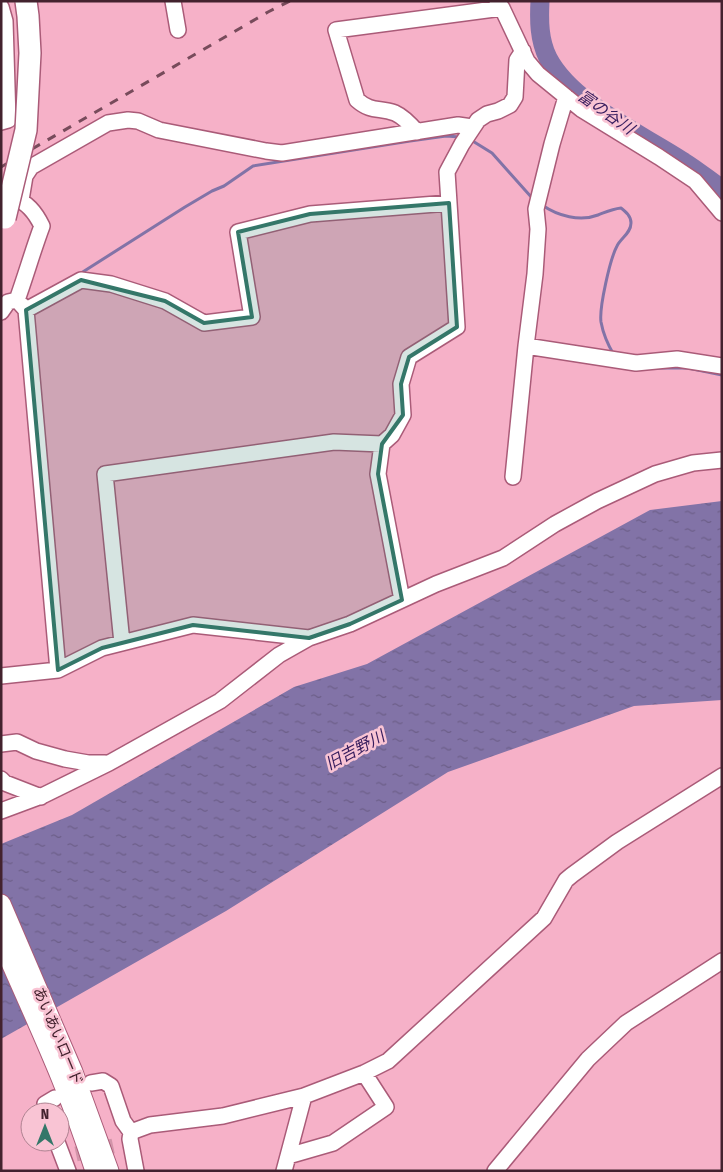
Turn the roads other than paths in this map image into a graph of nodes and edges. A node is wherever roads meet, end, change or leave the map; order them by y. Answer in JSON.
{"nodes":[{"id":1,"x":16,"y":1,"type":"edge"},
{"id":2,"x":26,"y":1,"type":"edge"},
{"id":3,"x":173,"y":1,"type":"edge"},
{"id":4,"x":499,"y":4,"type":"edge"},
{"id":5,"x":1,"y":7,"type":"edge"},
{"id":6,"x":178,"y":30,"type":"dead end"},
{"id":7,"x":523,"y":51,"type":"junction"},
{"id":8,"x":566,"y":97,"type":"junction"},
{"id":9,"x":1,"y":122,"type":"edge"},
{"id":10,"x":418,"y":132,"type":"junction"},
{"id":11,"x":468,"y":134,"type":"junction"},
{"id":12,"x":8,"y":195,"type":"edge"},
{"id":13,"x":449,"y":203,"type":"junction"},
{"id":14,"x":722,"y":213,"type":"edge"},
{"id":15,"x":5,"y":218,"type":"dead end"},
{"id":16,"x":22,"y":305,"type":"junction"},
{"id":17,"x":1,"y":312,"type":"edge"},
{"id":18,"x":526,"y":346,"type":"junction"},
{"id":19,"x":722,"y":366,"type":"edge"},
{"id":20,"x":382,"y":444,"type":"junction"},
{"id":21,"x":722,"y":460,"type":"edge"},
{"id":22,"x":513,"y":477,"type":"dead end"},
{"id":23,"x":402,"y":600,"type":"junction"},
{"id":24,"x":309,"y":638,"type":"junction"},
{"id":25,"x":122,"y":643,"type":"junction"},
{"id":26,"x":58,"y":670,"type":"junction"},
{"id":27,"x":1,"y":676,"type":"edge"},
{"id":28,"x":1,"y":744,"type":"edge"},
{"id":29,"x":108,"y":763,"type":"junction"},
{"id":30,"x":722,"y":776,"type":"edge"},
{"id":31,"x":1,"y":779,"type":"edge"},
{"id":32,"x":41,"y":797,"type":"junction"},
{"id":33,"x":1,"y":811,"type":"edge"},
{"id":34,"x":1,"y":904,"type":"edge"},
{"id":35,"x":1,"y":940,"type":"edge"},
{"id":36,"x":722,"y":961,"type":"edge"},
{"id":37,"x":364,"y":1073,"type":"junction"},
{"id":38,"x":67,"y":1074,"type":"junction"},
{"id":39,"x":91,"y":1084,"type":"dead end"},
{"id":40,"x":304,"y":1096,"type":"junction"},
{"id":41,"x":55,"y":1098,"type":"dead end"},
{"id":42,"x":48,"y":1102,"type":"edge"},
{"id":43,"x":126,"y":1139,"type":"junction"},
{"id":44,"x":288,"y":1156,"type":"junction"},
{"id":45,"x":94,"y":1171,"type":"edge"},
{"id":46,"x":109,"y":1171,"type":"edge"},
{"id":47,"x":136,"y":1171,"type":"edge"},
{"id":48,"x":284,"y":1171,"type":"edge"},
{"id":49,"x":495,"y":1171,"type":"edge"}],
"edges":[{"from":1,"to":12,"type":"highway"},
{"from":2,"to":15,"type":"highway","bridge":true},
{"from":3,"to":6,"type":"street"},
{"from":4,"to":7,"type":"street"},
{"from":4,"to":10,"type":"street"},
{"from":5,"to":9,"type":"street"},
{"from":7,"to":8,"type":"street"},
{"from":7,"to":11,"type":"street"},
{"from":8,"to":14,"type":"street"},
{"from":8,"to":18,"type":"street"},
{"from":10,"to":11,"type":"street"},
{"from":10,"to":12,"type":"street"},
{"from":11,"to":13,"type":"street"},
{"from":12,"to":16,"type":"street"},
{"from":13,"to":16,"type":"street"},
{"from":13,"to":20,"type":"street"},
{"from":16,"to":17,"type":"street"},
{"from":16,"to":26,"type":"street"},
{"from":18,"to":19,"type":"street"},
{"from":18,"to":22,"type":"street"},
{"from":20,"to":23,"type":"street"},
{"from":20,"to":25,"type":"street"},
{"from":21,"to":23,"type":"street"},
{"from":23,"to":24,"type":"street"},
{"from":24,"to":25,"type":"street"},
{"from":24,"to":29,"type":"street"},
{"from":25,"to":26,"type":"street"},
{"from":26,"to":27,"type":"street"},
{"from":28,"to":29,"type":"street"},
{"from":29,"to":32,"type":"street"},
{"from":30,"to":37,"type":"street"},
{"from":31,"to":32,"type":"street"},
{"from":32,"to":33,"type":"street"},
{"from":34,"to":38,"type":"main road","name":"あいあいロード"},
{"from":35,"to":38,"type":"main road","name":"あいあいロード"},
{"from":36,"to":49,"type":"street"},
{"from":37,"to":40,"type":"street"},
{"from":37,"to":44,"type":"street"},
{"from":38,"to":45,"type":"main road","name":"あいあいロード"},
{"from":38,"to":46,"type":"main road","name":"あいあいロード"},
{"from":39,"to":43,"type":"street"},
{"from":40,"to":43,"type":"street"},
{"from":40,"to":44,"type":"street"},
{"from":41,"to":42,"type":"street"},
{"from":43,"to":47,"type":"street"},
{"from":44,"to":48,"type":"street"}]}
